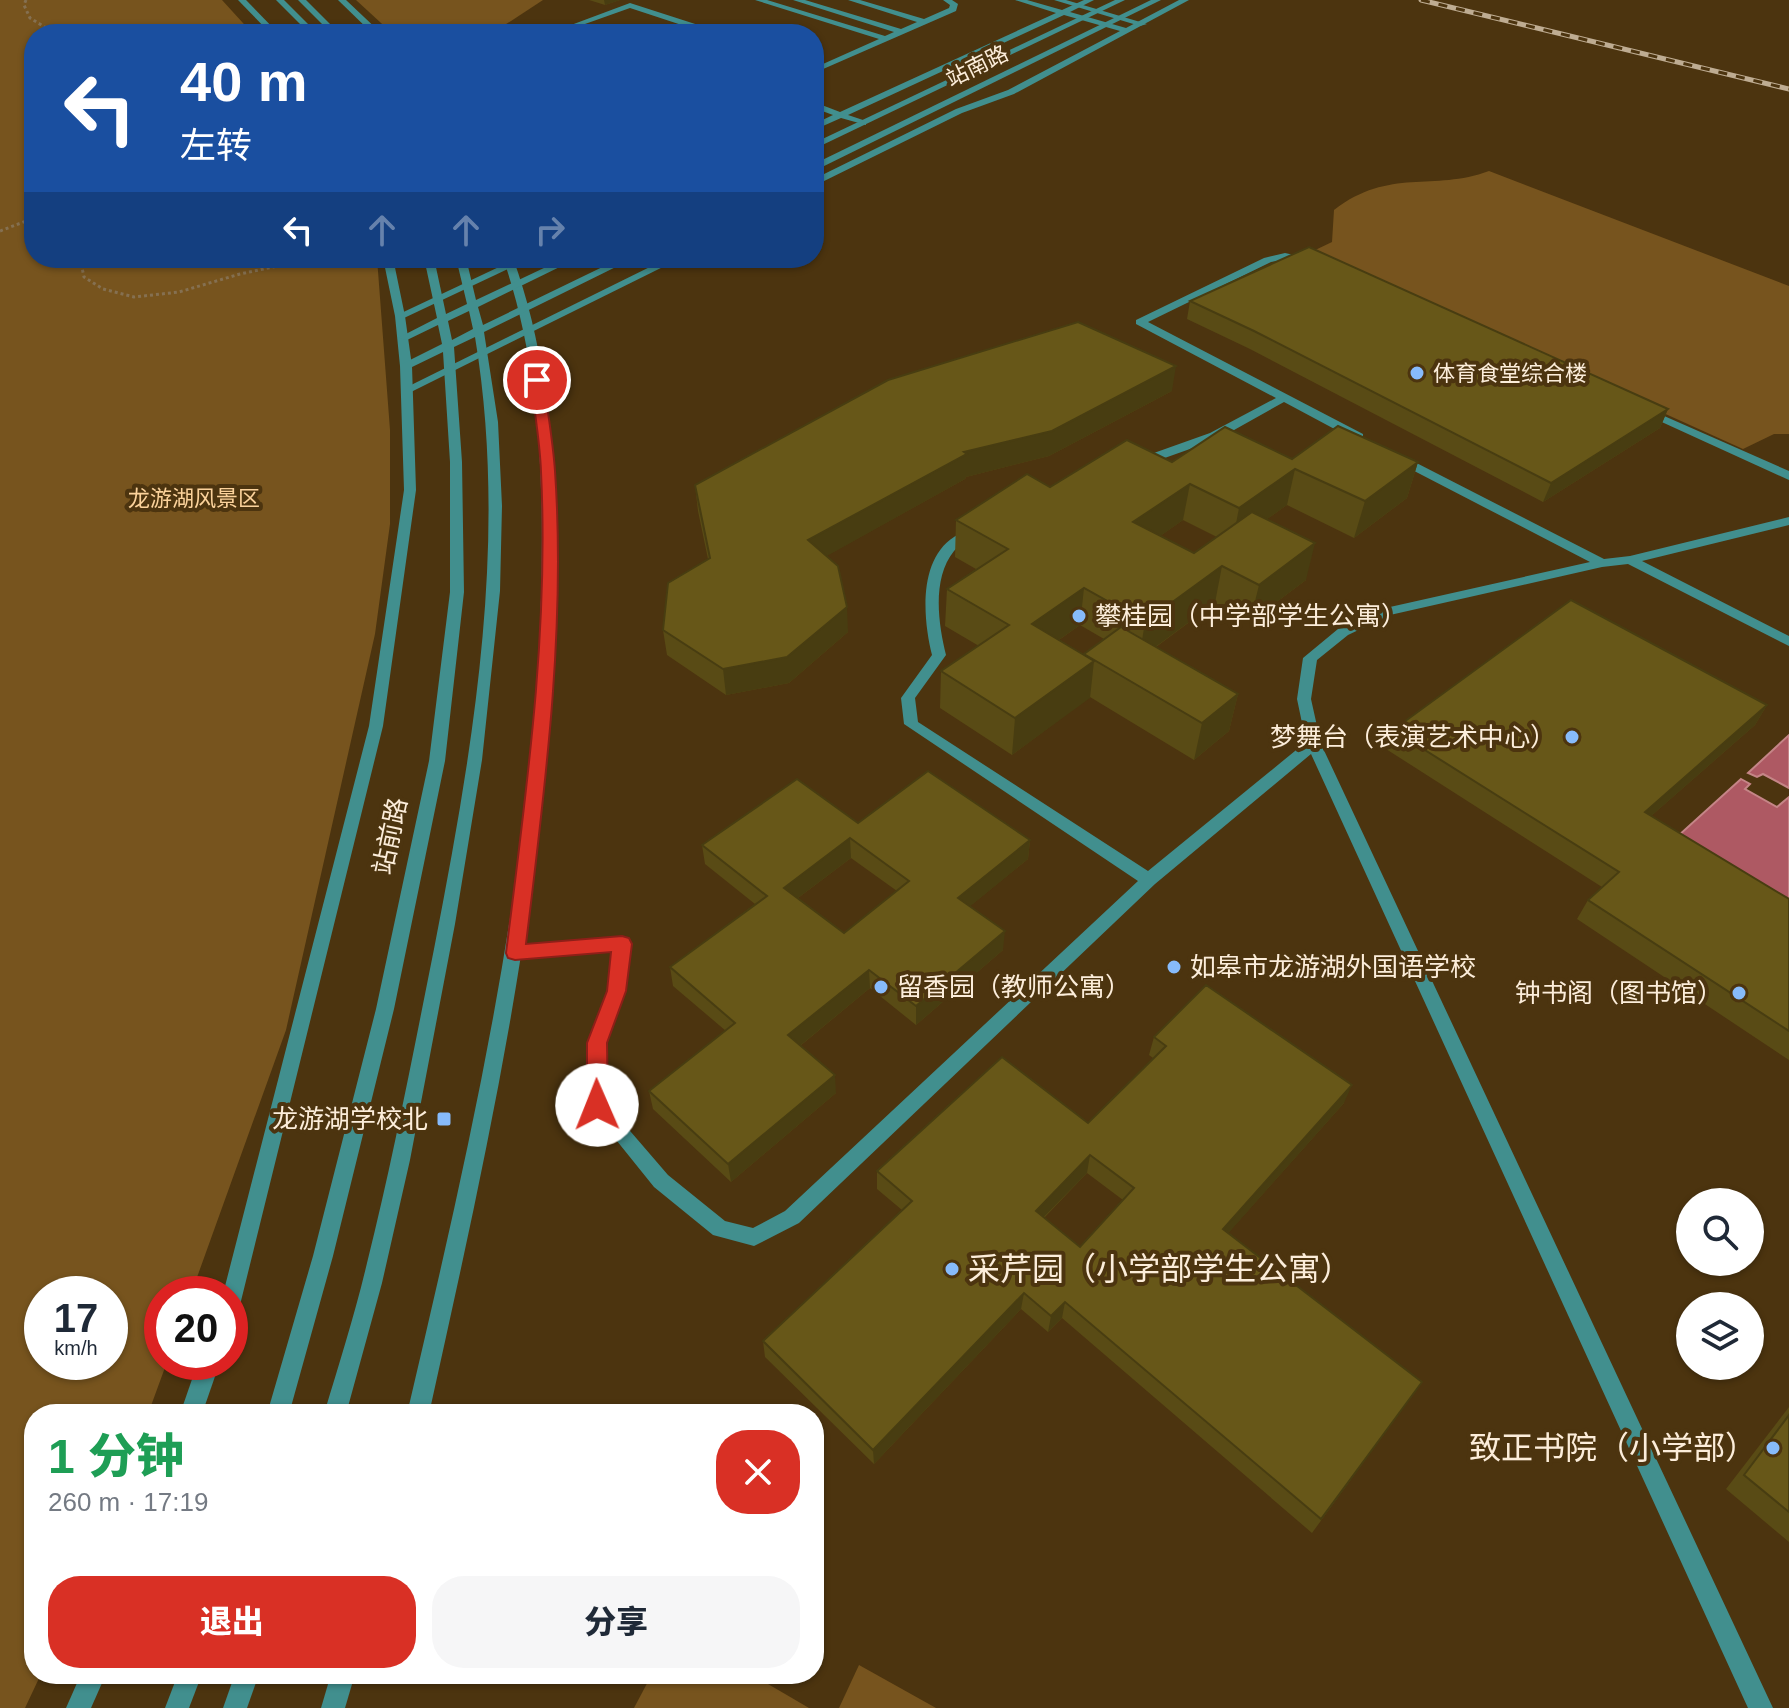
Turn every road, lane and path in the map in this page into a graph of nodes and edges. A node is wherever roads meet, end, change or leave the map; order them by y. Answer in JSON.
{"nodes":[{"id":1,"x":26,"y":0,"type":"edge"},
{"id":2,"x":242,"y":0,"type":"edge"},
{"id":3,"x":280,"y":0,"type":"edge"},
{"id":4,"x":302,"y":0,"type":"edge"},
{"id":5,"x":342,"y":0,"type":"edge"},
{"id":6,"x":759,"y":0,"type":"edge"},
{"id":7,"x":797,"y":0,"type":"edge"},
{"id":8,"x":852,"y":0,"type":"edge"},
{"id":9,"x":947,"y":0,"type":"edge"},
{"id":10,"x":1058,"y":0,"type":"edge"},
{"id":11,"x":1090,"y":0,"type":"edge"},
{"id":12,"x":1121,"y":0,"type":"edge"},
{"id":13,"x":1157,"y":0,"type":"edge"},
{"id":14,"x":1185,"y":0,"type":"edge"},
{"id":15,"x":1021,"y":1,"type":"edge"},
{"id":16,"x":1078,"y":5,"type":"junction"},
{"id":17,"x":1098,"y":11,"type":"junction"},
{"id":18,"x":1063,"y":12,"type":"junction"},
{"id":19,"x":1083,"y":18,"type":"junction"},
{"id":20,"x":1121,"y":18,"type":"junction"},
{"id":21,"x":925,"y":22,"type":"junction"},
{"id":22,"x":40,"y":24,"type":"edge"},
{"id":23,"x":265,"y":24,"type":"edge"},
{"id":24,"x":304,"y":24,"type":"edge"},
{"id":25,"x":326,"y":24,"type":"edge"},
{"id":26,"x":367,"y":24,"type":"edge"},
{"id":27,"x":578,"y":24,"type":"edge"},
{"id":28,"x":687,"y":24,"type":"edge"},
{"id":29,"x":1143,"y":24,"type":"junction"},
{"id":30,"x":1106,"y":25,"type":"junction"},
{"id":31,"x":1129,"y":31,"type":"junction"},
{"id":32,"x":902,"y":32,"type":"junction"},
{"id":33,"x":886,"y":39,"type":"junction"},
{"id":34,"x":843,"y":58,"type":"junction"},
{"id":35,"x":824,"y":59,"type":"edge"},
{"id":36,"x":824,"y":67,"type":"edge"},
{"id":37,"x":824,"y":109,"type":"edge"},
{"id":38,"x":842,"y":115,"type":"junction"},
{"id":39,"x":824,"y":123,"type":"edge"},
{"id":40,"x":863,"y":123,"type":"junction"},
{"id":41,"x":824,"y":141,"type":"edge"},
{"id":42,"x":824,"y":163,"type":"edge"},
{"id":43,"x":824,"y":178,"type":"edge"},
{"id":44,"x":24,"y":222,"type":"edge"},
{"id":45,"x":0,"y":231,"type":"edge"},
{"id":46,"x":1319,"y":264,"type":"edge"},
{"id":47,"x":82,"y":268,"type":"edge"},
{"id":48,"x":268,"y":268,"type":"edge"},
{"id":49,"x":390,"y":268,"type":"edge"},
{"id":50,"x":431,"y":268,"type":"edge"},
{"id":51,"x":464,"y":268,"type":"edge"},
{"id":52,"x":500,"y":268,"type":"edge"},
{"id":53,"x":516,"y":268,"type":"edge"},
{"id":54,"x":551,"y":268,"type":"edge"},
{"id":55,"x":609,"y":268,"type":"edge"},
{"id":56,"x":656,"y":268,"type":"edge"},
{"id":57,"x":518,"y":283,"type":"junction"},
{"id":58,"x":469,"y":284,"type":"junction"},
{"id":59,"x":438,"y":298,"type":"junction"},
{"id":60,"x":475,"y":304,"type":"junction"},
{"id":61,"x":523,"y":310,"type":"junction"},
{"id":62,"x":400,"y":316,"type":"junction"},
{"id":63,"x":443,"y":320,"type":"junction"},
{"id":64,"x":480,"y":330,"type":"junction"},
{"id":65,"x":528,"y":332,"type":"junction"},
{"id":66,"x":403,"y":338,"type":"junction"},
{"id":67,"x":448,"y":346,"type":"junction"},
{"id":68,"x":483,"y":353,"type":"junction"},
{"id":69,"x":406,"y":366,"type":"junction"},
{"id":70,"x":449,"y":370,"type":"junction"},
{"id":71,"x":407,"y":390,"type":"junction"},
{"id":72,"x":1284,"y":398,"type":"junction"},
{"id":73,"x":1632,"y":405,"type":"edge"},
{"id":74,"x":1367,"y":441,"type":"edge"},
{"id":75,"x":1381,"y":448,"type":"edge"},
{"id":76,"x":1132,"y":465,"type":"edge"},
{"id":77,"x":1789,"y":476,"type":"edge"},
{"id":78,"x":1789,"y":521,"type":"edge"},
{"id":79,"x":986,"y":523,"type":"edge"},
{"id":80,"x":1630,"y":560,"type":"junction"},
{"id":81,"x":1602,"y":563,"type":"junction"},
{"id":82,"x":1789,"y":642,"type":"edge"},
{"id":83,"x":1314,"y":744,"type":"junction"},
{"id":84,"x":1149,"y":880,"type":"junction"},
{"id":85,"x":515,"y":953,"type":"junction"},
{"id":86,"x":237,"y":1276,"type":"edge"},
{"id":87,"x":203,"y":1380,"type":"edge"},
{"id":88,"x":194,"y":1404,"type":"edge"},
{"id":89,"x":281,"y":1404,"type":"edge"},
{"id":90,"x":338,"y":1404,"type":"edge"},
{"id":91,"x":420,"y":1404,"type":"edge"},
{"id":92,"x":89,"y":1684,"type":"edge"},
{"id":93,"x":186,"y":1684,"type":"edge"},
{"id":94,"x":243,"y":1684,"type":"edge"},
{"id":95,"x":340,"y":1684,"type":"edge"},
{"id":96,"x":78,"y":1708,"type":"edge"},
{"id":97,"x":177,"y":1708,"type":"edge"},
{"id":98,"x":235,"y":1708,"type":"edge"},
{"id":99,"x":333,"y":1708,"type":"edge"},
{"id":100,"x":1761,"y":1708,"type":"edge"}],
"edges":[{"from":1,"to":22,"type":"path"},
{"from":2,"to":23,"type":"street"},
{"from":3,"to":24,"type":"street"},
{"from":4,"to":25,"type":"street"},
{"from":5,"to":26,"type":"street"},
{"from":6,"to":33,"type":"street"},
{"from":7,"to":32,"type":"street"},
{"from":8,"to":21,"type":"street"},
{"from":9,"to":21,"type":"street"},
{"from":10,"to":16,"type":"street"},
{"from":11,"to":16,"type":"street"},
{"from":12,"to":17,"type":"street","name":"站南路"},
{"from":13,"to":20,"type":"street","name":"站南路"},
{"from":14,"to":29,"type":"street"},
{"from":15,"to":18,"type":"street"},
{"from":16,"to":17,"type":"street"},
{"from":16,"to":18,"type":"street"},
{"from":17,"to":19,"type":"street","name":"站南路"},
{"from":17,"to":20,"type":"street"},
{"from":18,"to":19,"type":"street"},
{"from":18,"to":38,"type":"street"},
{"from":19,"to":30,"type":"street"},
{"from":19,"to":40,"type":"street","name":"站南路"},
{"from":20,"to":29,"type":"street"},
{"from":20,"to":30,"type":"street","name":"站南路"},
{"from":21,"to":32,"type":"street"},
{"from":27,"to":28,"type":"street"},
{"from":29,"to":31,"type":"street"},
{"from":30,"to":31,"type":"street"},
{"from":30,"to":42,"type":"street","name":"站南路"},
{"from":31,"to":43,"type":"street"},
{"from":32,"to":33,"type":"street"},
{"from":33,"to":34,"type":"street"},
{"from":34,"to":35,"type":"street"},
{"from":34,"to":36,"type":"street"},
{"from":37,"to":38,"type":"street"},
{"from":38,"to":39,"type":"street"},
{"from":38,"to":40,"type":"street"},
{"from":40,"to":41,"type":"street","name":"站南路"},
{"from":44,"to":45,"type":"path"},
{"from":46,"to":72,"type":"street"},
{"from":47,"to":48,"type":"path"},
{"from":49,"to":62,"type":"street"},
{"from":50,"to":59,"type":"street","name":"站前路"},
{"from":51,"to":58,"type":"street"},
{"from":52,"to":58,"type":"street"},
{"from":53,"to":57,"type":"street"},
{"from":54,"to":57,"type":"street"},
{"from":55,"to":61,"type":"street"},
{"from":56,"to":65,"type":"street"},
{"from":57,"to":60,"type":"street"},
{"from":57,"to":61,"type":"street"},
{"from":58,"to":59,"type":"street"},
{"from":58,"to":60,"type":"street"},
{"from":59,"to":62,"type":"street"},
{"from":59,"to":63,"type":"street","name":"站前路"},
{"from":60,"to":63,"type":"street"},
{"from":60,"to":64,"type":"street"},
{"from":61,"to":64,"type":"street"},
{"from":61,"to":65,"type":"street"},
{"from":62,"to":66,"type":"street"},
{"from":63,"to":66,"type":"street"},
{"from":63,"to":67,"type":"street","name":"站前路"},
{"from":64,"to":67,"type":"street"},
{"from":64,"to":68,"type":"street"},
{"from":65,"to":68,"type":"street"},
{"from":65,"to":85,"type":"street"},
{"from":66,"to":69,"type":"street"},
{"from":67,"to":69,"type":"street"},
{"from":67,"to":70,"type":"street","name":"站前路"},
{"from":68,"to":70,"type":"street"},
{"from":68,"to":90,"type":"street"},
{"from":69,"to":71,"type":"street"},
{"from":70,"to":71,"type":"street"},
{"from":70,"to":89,"type":"street","name":"站前路"},
{"from":71,"to":86,"type":"street"},
{"from":72,"to":74,"type":"street"},
{"from":72,"to":76,"type":"street"},
{"from":73,"to":77,"type":"street"},
{"from":75,"to":81,"type":"street"},
{"from":78,"to":80,"type":"street"},
{"from":79,"to":84,"type":"street"},
{"from":80,"to":81,"type":"street"},
{"from":80,"to":82,"type":"street"},
{"from":81,"to":83,"type":"street"},
{"from":83,"to":84,"type":"street"},
{"from":83,"to":100,"type":"street"},
{"from":84,"to":85,"type":"street"},
{"from":85,"to":91,"type":"street"},
{"from":87,"to":88,"type":"street"},
{"from":92,"to":96,"type":"street"},
{"from":93,"to":97,"type":"street"},
{"from":94,"to":98,"type":"street"},
{"from":95,"to":99,"type":"street"}]}
